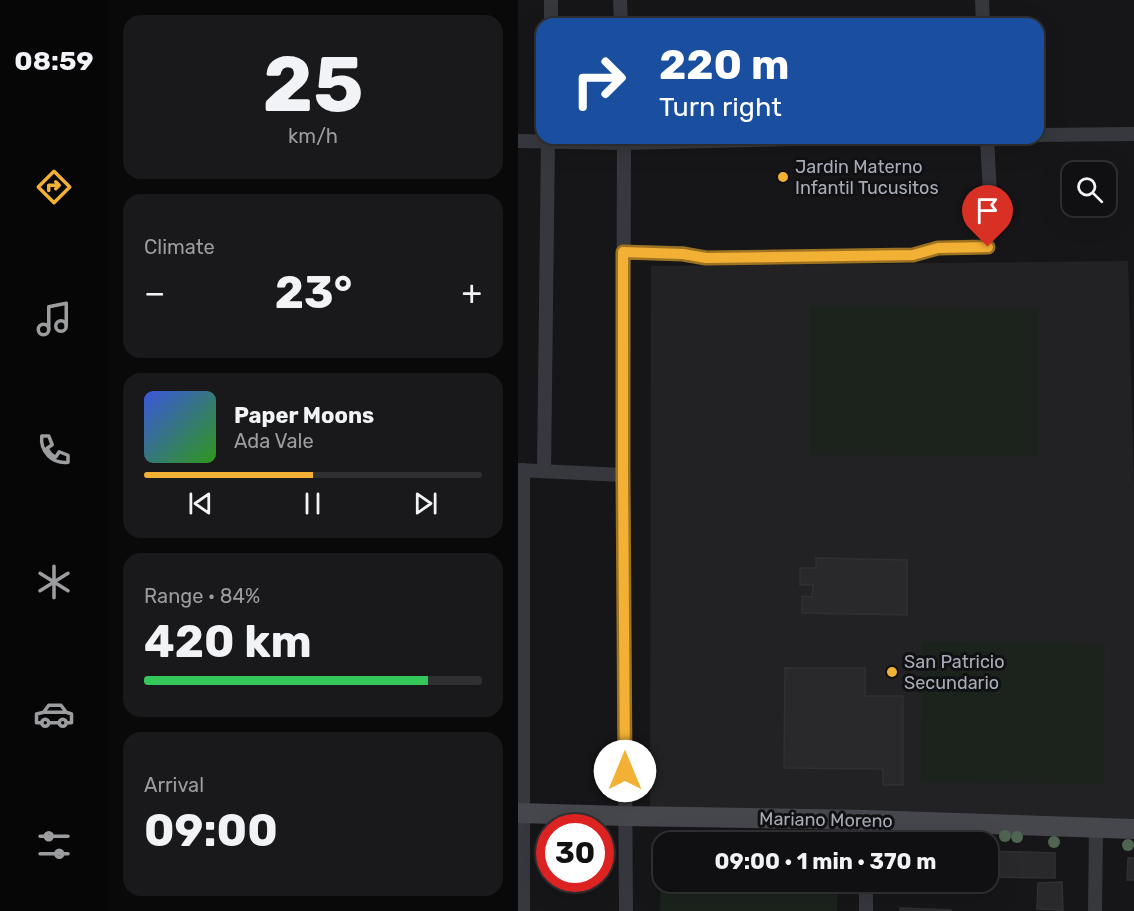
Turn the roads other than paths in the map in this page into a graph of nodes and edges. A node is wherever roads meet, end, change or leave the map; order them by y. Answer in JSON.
{"nodes":[{"id":1,"x":551,"y":0,"type":"edge"},
{"id":2,"x":620,"y":0,"type":"edge"},
{"id":3,"x":982,"y":0,"type":"edge"},
{"id":4,"x":551,"y":18,"type":"edge"},
{"id":5,"x":621,"y":18,"type":"edge"},
{"id":6,"x":983,"y":18,"type":"edge"},
{"id":7,"x":1044,"y":135,"type":"edge"},
{"id":8,"x":1134,"y":135,"type":"edge"},
{"id":9,"x":536,"y":140,"type":"edge"},
{"id":10,"x":518,"y":141,"type":"edge"},
{"id":11,"x":548,"y":144,"type":"edge"},
{"id":12,"x":624,"y":144,"type":"edge"},
{"id":13,"x":987,"y":144,"type":"edge"},
{"id":14,"x":990,"y":194,"type":"dead end"},
{"id":15,"x":988,"y":247,"type":"dead end"},
{"id":16,"x":623,"y":252,"type":"junction"},
{"id":17,"x":520,"y":470,"type":"edge"},
{"id":18,"x":544,"y":471,"type":"junction"},
{"id":19,"x":623,"y":474,"type":"junction"},
{"id":20,"x":520,"y":813,"type":"edge"},
{"id":21,"x":625,"y":816,"type":"junction"},
{"id":22,"x":866,"y":820,"type":"junction"},
{"id":23,"x":1096,"y":828,"type":"junction"},
{"id":24,"x":1134,"y":829,"type":"edge"},
{"id":25,"x":866,"y":832,"type":"edge"},
{"id":26,"x":866,"y":892,"type":"edge"},
{"id":27,"x":522,"y":911,"type":"edge"},
{"id":28,"x":626,"y":911,"type":"edge"},
{"id":29,"x":866,"y":911,"type":"edge"},
{"id":30,"x":1095,"y":911,"type":"edge"}],
"edges":[{"from":1,"to":4,"type":"street"},
{"from":2,"to":5,"type":"street"},
{"from":3,"to":6,"type":"street"},
{"from":7,"to":8,"type":"street"},
{"from":9,"to":10,"type":"street"},
{"from":11,"to":18,"type":"street"},
{"from":12,"to":16,"type":"street"},
{"from":13,"to":14,"type":"street"},
{"from":15,"to":16,"type":"street"},
{"from":16,"to":19,"type":"street"},
{"from":17,"to":18,"type":"street"},
{"from":17,"to":20,"type":"street"},
{"from":18,"to":19,"type":"street"},
{"from":19,"to":21,"type":"street"},
{"from":20,"to":21,"type":"street","name":"Mariano Moreno"},
{"from":20,"to":27,"type":"street"},
{"from":21,"to":22,"type":"street","name":"Mariano Moreno"},
{"from":21,"to":28,"type":"street"},
{"from":22,"to":23,"type":"street","name":"Mariano Moreno"},
{"from":22,"to":25,"type":"street"},
{"from":23,"to":24,"type":"street","name":"Mariano Moreno"},
{"from":23,"to":30,"type":"street"},
{"from":26,"to":29,"type":"street"}]}
